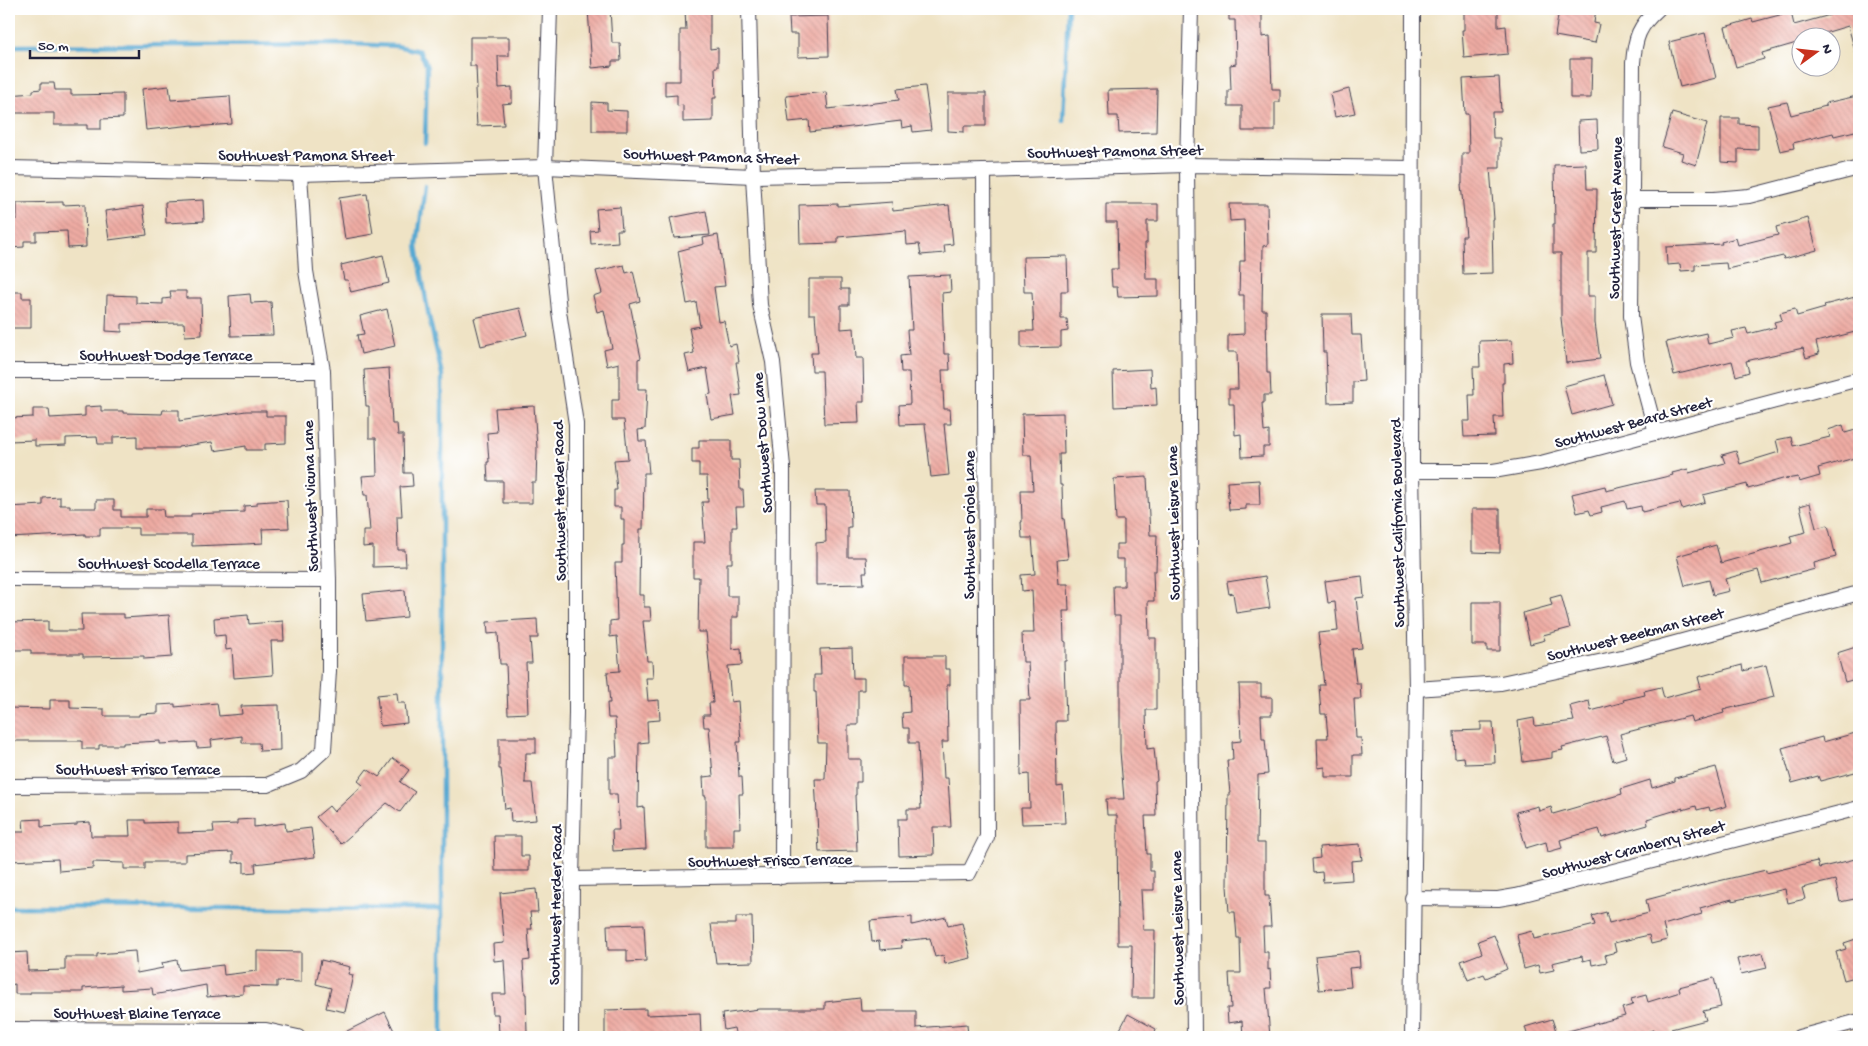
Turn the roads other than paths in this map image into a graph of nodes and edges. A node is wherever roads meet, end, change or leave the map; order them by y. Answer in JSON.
{"nodes":[{"id":1,"x":550,"y":9,"type":"edge"},
{"id":2,"x":749,"y":9,"type":"edge"},
{"id":3,"x":1191,"y":9,"type":"edge"},
{"id":4,"x":1413,"y":9,"type":"edge"},
{"id":5,"x":1658,"y":9,"type":"edge"},
{"id":6,"x":1187,"y":165,"type":"junction"},
{"id":7,"x":545,"y":166,"type":"junction"},
{"id":8,"x":9,"y":168,"type":"edge"},
{"id":9,"x":1412,"y":168,"type":"junction"},
{"id":10,"x":1859,"y":168,"type":"edge"},
{"id":11,"x":984,"y":172,"type":"junction"},
{"id":12,"x":300,"y":174,"type":"junction"},
{"id":13,"x":753,"y":176,"type":"junction"},
{"id":14,"x":1631,"y":199,"type":"junction"},
{"id":15,"x":9,"y":371,"type":"edge"},
{"id":16,"x":323,"y":371,"type":"junction"},
{"id":17,"x":1859,"y":379,"type":"edge"},
{"id":18,"x":1656,"y":433,"type":"junction"},
{"id":19,"x":1412,"y":471,"type":"junction"},
{"id":20,"x":9,"y":579,"type":"edge"},
{"id":21,"x":329,"y":580,"type":"junction"},
{"id":22,"x":1859,"y":593,"type":"edge"},
{"id":23,"x":1416,"y":689,"type":"junction"},
{"id":24,"x":266,"y":785,"type":"joint"},
{"id":25,"x":9,"y":786,"type":"edge"},
{"id":26,"x":1859,"y":808,"type":"edge"},
{"id":27,"x":969,"y":874,"type":"joint"},
{"id":28,"x":782,"y":876,"type":"junction"},
{"id":29,"x":572,"y":879,"type":"junction"},
{"id":30,"x":1412,"y":898,"type":"junction"},
{"id":31,"x":1859,"y":1021,"type":"edge"},
{"id":32,"x":9,"y":1029,"type":"edge"},
{"id":33,"x":298,"y":1037,"type":"edge"},
{"id":34,"x":571,"y":1037,"type":"edge"},
{"id":35,"x":1194,"y":1037,"type":"edge"},
{"id":36,"x":1412,"y":1037,"type":"edge"},
{"id":37,"x":1799,"y":1037,"type":"edge"}],
"edges":[{"from":1,"to":7,"type":"street","name":"Southwest Herder Road"},
{"from":2,"to":13,"type":"street","name":"Southwest Dow Lane"},
{"from":3,"to":6,"type":"street","name":"Southwest Leisure Lane"},
{"from":4,"to":9,"type":"street","name":"Southwest California Boulevard"},
{"from":5,"to":14,"type":"street","name":"Southwest Crest Avenue"},
{"from":6,"to":9,"type":"street","name":"Southwest Pamona Street"},
{"from":6,"to":11,"type":"street","name":"Southwest Pamona Street"},
{"from":6,"to":35,"type":"street","name":"Southwest Leisure Lane"},
{"from":7,"to":12,"type":"street","name":"Southwest Pamona Street"},
{"from":7,"to":13,"type":"street","name":"Southwest Pamona Street"},
{"from":7,"to":29,"type":"street","name":"Southwest Herder Road"},
{"from":8,"to":12,"type":"street","name":"Southwest Pamona Street"},
{"from":9,"to":19,"type":"street","name":"Southwest California Boulevard"},
{"from":10,"to":14,"type":"street"},
{"from":11,"to":13,"type":"street","name":"Southwest Pamona Street"},
{"from":11,"to":27,"type":"street","name":"Southwest Oriole Lane"},
{"from":12,"to":16,"type":"street","name":"Southwest Vicuna Lane"},
{"from":13,"to":28,"type":"street","name":"Southwest Dow Lane"},
{"from":14,"to":18,"type":"street","name":"Southwest Crest Avenue"},
{"from":15,"to":16,"type":"street","name":"Southwest Dodge Terrace"},
{"from":16,"to":21,"type":"street","name":"Southwest Vicuna Lane"},
{"from":17,"to":18,"type":"street","name":"Southwest Beard Street"},
{"from":18,"to":19,"type":"street","name":"Southwest Beard Street"},
{"from":19,"to":23,"type":"street","name":"Southwest California Boulevard"},
{"from":20,"to":21,"type":"street","name":"Southwest Scodella Terrace"},
{"from":21,"to":24,"type":"street","name":"Southwest Vicuna Lane"},
{"from":22,"to":23,"type":"street","name":"Southwest Beekman Street"},
{"from":23,"to":30,"type":"street","name":"Southwest California Boulevard"},
{"from":24,"to":25,"type":"street","name":"Southwest Frisco Terrace"},
{"from":26,"to":30,"type":"street","name":"Southwest Cranberry Street"},
{"from":27,"to":28,"type":"street","name":"Southwest Frisco Terrace"},
{"from":28,"to":29,"type":"street","name":"Southwest Frisco Terrace"},
{"from":29,"to":34,"type":"street","name":"Southwest Herder Road"},
{"from":30,"to":36,"type":"street","name":"Southwest California Boulevard"},
{"from":31,"to":37,"type":"street"},
{"from":32,"to":33,"type":"street","name":"Southwest Blaine Terrace"}]}
